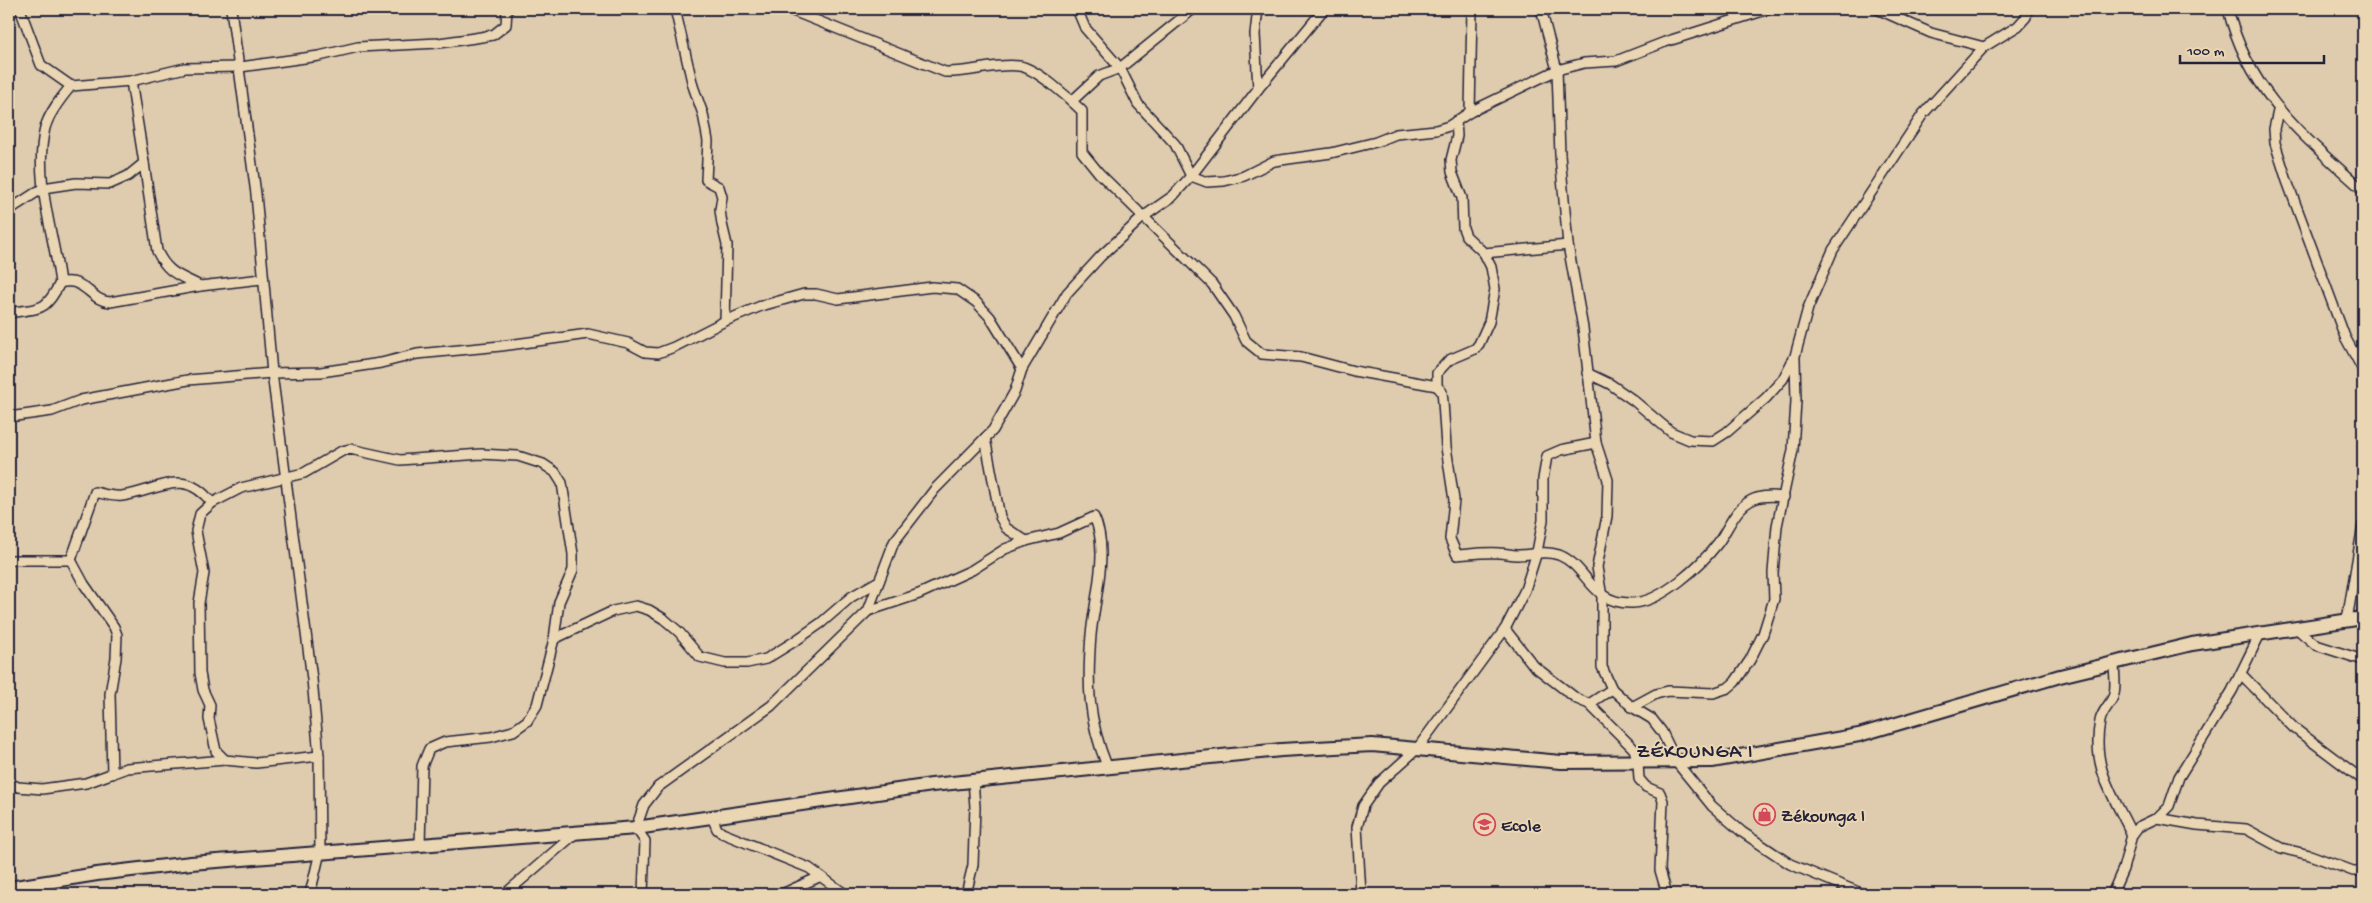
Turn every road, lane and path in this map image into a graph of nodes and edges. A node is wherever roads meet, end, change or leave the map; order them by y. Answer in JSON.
{"nodes":[{"id":1,"x":20,"y":9,"type":"edge"},
{"id":2,"x":231,"y":9,"type":"edge"},
{"id":3,"x":507,"y":9,"type":"edge"},
{"id":4,"x":675,"y":9,"type":"edge"},
{"id":5,"x":788,"y":9,"type":"edge"},
{"id":6,"x":1077,"y":9,"type":"edge"},
{"id":7,"x":1193,"y":9,"type":"edge"},
{"id":8,"x":1258,"y":9,"type":"edge"},
{"id":9,"x":1324,"y":9,"type":"edge"},
{"id":10,"x":1472,"y":9,"type":"edge"},
{"id":11,"x":1541,"y":9,"type":"edge"},
{"id":12,"x":1769,"y":9,"type":"edge"},
{"id":13,"x":1877,"y":9,"type":"edge"},
{"id":14,"x":2027,"y":9,"type":"edge"},
{"id":15,"x":2228,"y":9,"type":"edge"},
{"id":16,"x":1984,"y":48,"type":"junction"},
{"id":17,"x":240,"y":67,"type":"junction"},
{"id":18,"x":1120,"y":68,"type":"junction"},
{"id":19,"x":1557,"y":70,"type":"junction"},
{"id":20,"x":131,"y":81,"type":"junction"},
{"id":21,"x":71,"y":86,"type":"junction"},
{"id":22,"x":1258,"y":89,"type":"junction"},
{"id":23,"x":1072,"y":101,"type":"junction"},
{"id":24,"x":2278,"y":111,"type":"junction"},
{"id":25,"x":1470,"y":112,"type":"junction"},
{"id":26,"x":1456,"y":121,"type":"junction"},
{"id":27,"x":144,"y":163,"type":"junction"},
{"id":28,"x":1191,"y":176,"type":"junction"},
{"id":29,"x":43,"y":188,"type":"junction"},
{"id":30,"x":2363,"y":190,"type":"edge"},
{"id":31,"x":9,"y":210,"type":"edge"},
{"id":32,"x":1143,"y":217,"type":"junction"},
{"id":33,"x":1568,"y":245,"type":"junction"},
{"id":34,"x":1484,"y":253,"type":"junction"},
{"id":35,"x":262,"y":279,"type":"junction"},
{"id":36,"x":60,"y":283,"type":"junction"},
{"id":37,"x":200,"y":286,"type":"junction"},
{"id":38,"x":9,"y":313,"type":"edge"},
{"id":39,"x":725,"y":321,"type":"junction"},
{"id":40,"x":1795,"y":356,"type":"junction"},
{"id":41,"x":2363,"y":367,"type":"edge"},
{"id":42,"x":1022,"y":369,"type":"junction"},
{"id":43,"x":272,"y":373,"type":"junction"},
{"id":44,"x":1587,"y":373,"type":"junction"},
{"id":45,"x":1437,"y":386,"type":"junction"},
{"id":46,"x":9,"y":417,"type":"edge"},
{"id":47,"x":985,"y":438,"type":"junction"},
{"id":48,"x":1596,"y":443,"type":"junction"},
{"id":49,"x":287,"y":478,"type":"junction"},
{"id":50,"x":1784,"y":497,"type":"junction"},
{"id":51,"x":212,"y":503,"type":"junction"},
{"id":52,"x":2363,"y":525,"type":"edge"},
{"id":53,"x":1026,"y":541,"type":"junction"},
{"id":54,"x":1537,"y":552,"type":"junction"},
{"id":55,"x":9,"y":560,"type":"edge"},
{"id":56,"x":71,"y":560,"type":"junction"},
{"id":57,"x":879,"y":581,"type":"junction"},
{"id":58,"x":1602,"y":597,"type":"junction"},
{"id":59,"x":868,"y":611,"type":"junction"},
{"id":60,"x":2363,"y":618,"type":"edge"},
{"id":61,"x":2347,"y":620,"type":"junction"},
{"id":62,"x":2296,"y":628,"type":"junction"},
{"id":63,"x":1505,"y":629,"type":"junction"},
{"id":64,"x":2260,"y":634,"type":"junction"},
{"id":65,"x":554,"y":639,"type":"junction"},
{"id":66,"x":2363,"y":660,"type":"edge"},
{"id":67,"x":2114,"y":663,"type":"junction"},
{"id":68,"x":2241,"y":674,"type":"junction"},
{"id":69,"x":1612,"y":689,"type":"junction"},
{"id":70,"x":1589,"y":704,"type":"junction"},
{"id":71,"x":1632,"y":707,"type":"junction"},
{"id":72,"x":1417,"y":749,"type":"junction"},
{"id":73,"x":319,"y":756,"type":"junction"},
{"id":74,"x":225,"y":760,"type":"junction"},
{"id":75,"x":1638,"y":763,"type":"junction"},
{"id":76,"x":1677,"y":763,"type":"junction"},
{"id":77,"x":1107,"y":766,"type":"junction"},
{"id":78,"x":112,"y":774,"type":"junction"},
{"id":79,"x":973,"y":780,"type":"junction"},
{"id":80,"x":2363,"y":780,"type":"edge"},
{"id":81,"x":9,"y":784,"type":"edge"},
{"id":82,"x":712,"y":817,"type":"junction"},
{"id":83,"x":2157,"y":818,"type":"junction"},
{"id":84,"x":636,"y":828,"type":"junction"},
{"id":85,"x":577,"y":832,"type":"junction"},
{"id":86,"x":2132,"y":834,"type":"junction"},
{"id":87,"x":420,"y":845,"type":"junction"},
{"id":88,"x":320,"y":852,"type":"junction"},
{"id":89,"x":2363,"y":872,"type":"edge"},
{"id":90,"x":820,"y":878,"type":"junction"},
{"id":91,"x":9,"y":888,"type":"edge"},
{"id":92,"x":833,"y":891,"type":"edge"},
{"id":93,"x":310,"y":894,"type":"edge"},
{"id":94,"x":505,"y":894,"type":"edge"},
{"id":95,"x":643,"y":894,"type":"edge"},
{"id":96,"x":782,"y":894,"type":"edge"},
{"id":97,"x":845,"y":894,"type":"edge"},
{"id":98,"x":966,"y":894,"type":"edge"},
{"id":99,"x":1361,"y":894,"type":"edge"},
{"id":100,"x":1667,"y":894,"type":"edge"},
{"id":101,"x":1863,"y":894,"type":"edge"},
{"id":102,"x":2112,"y":894,"type":"edge"}],
"edges":[{"from":1,"to":21,"type":"street"},
{"from":2,"to":17,"type":"street"},
{"from":3,"to":17,"type":"street"},
{"from":4,"to":39,"type":"street"},
{"from":5,"to":23,"type":"street"},
{"from":6,"to":18,"type":"street"},
{"from":7,"to":18,"type":"street"},
{"from":8,"to":22,"type":"street"},
{"from":9,"to":22,"type":"street"},
{"from":10,"to":25,"type":"street"},
{"from":11,"to":19,"type":"street"},
{"from":12,"to":19,"type":"street"},
{"from":13,"to":16,"type":"street"},
{"from":14,"to":16,"type":"street"},
{"from":15,"to":24,"type":"street"},
{"from":16,"to":40,"type":"street"},
{"from":17,"to":20,"type":"street"},
{"from":17,"to":35,"type":"street"},
{"from":18,"to":23,"type":"street"},
{"from":18,"to":28,"type":"street"},
{"from":19,"to":25,"type":"street"},
{"from":19,"to":33,"type":"street"},
{"from":20,"to":21,"type":"street"},
{"from":20,"to":27,"type":"street"},
{"from":21,"to":29,"type":"street"},
{"from":22,"to":28,"type":"street"},
{"from":23,"to":32,"type":"street"},
{"from":24,"to":30,"type":"street"},
{"from":24,"to":41,"type":"street"},
{"from":25,"to":26,"type":"street"},
{"from":26,"to":28,"type":"street"},
{"from":26,"to":34,"type":"street"},
{"from":27,"to":29,"type":"street"},
{"from":27,"to":37,"type":"street"},
{"from":28,"to":32,"type":"street"},
{"from":29,"to":31,"type":"street"},
{"from":29,"to":36,"type":"street"},
{"from":32,"to":42,"type":"street"},
{"from":32,"to":45,"type":"street"},
{"from":33,"to":34,"type":"street"},
{"from":33,"to":44,"type":"street"},
{"from":34,"to":45,"type":"street"},
{"from":35,"to":37,"type":"street"},
{"from":35,"to":43,"type":"street"},
{"from":36,"to":37,"type":"street"},
{"from":36,"to":38,"type":"street"},
{"from":39,"to":42,"type":"street"},
{"from":39,"to":43,"type":"street"},
{"from":40,"to":44,"type":"street"},
{"from":40,"to":50,"type":"street"},
{"from":42,"to":47,"type":"street"},
{"from":43,"to":46,"type":"street"},
{"from":43,"to":49,"type":"street"},
{"from":44,"to":48,"type":"street"},
{"from":45,"to":54,"type":"street"},
{"from":47,"to":53,"type":"street"},
{"from":47,"to":57,"type":"street"},
{"from":48,"to":54,"type":"street"},
{"from":48,"to":58,"type":"street"},
{"from":49,"to":51,"type":"street"},
{"from":49,"to":65,"type":"street"},
{"from":49,"to":73,"type":"street"},
{"from":50,"to":58,"type":"street"},
{"from":50,"to":71,"type":"street"},
{"from":51,"to":56,"type":"street"},
{"from":51,"to":74,"type":"street"},
{"from":52,"to":61,"type":"street"},
{"from":53,"to":59,"type":"street"},
{"from":53,"to":77,"type":"street"},
{"from":54,"to":58,"type":"street"},
{"from":54,"to":63,"type":"street"},
{"from":55,"to":56,"type":"street"},
{"from":56,"to":78,"type":"street"},
{"from":57,"to":59,"type":"street"},
{"from":57,"to":65,"type":"street"},
{"from":58,"to":69,"type":"street"},
{"from":59,"to":84,"type":"street"},
{"from":60,"to":61,"type":"street"},
{"from":61,"to":62,"type":"street"},
{"from":62,"to":64,"type":"street"},
{"from":62,"to":66,"type":"street"},
{"from":63,"to":70,"type":"street"},
{"from":63,"to":72,"type":"street"},
{"from":64,"to":67,"type":"street"},
{"from":64,"to":68,"type":"street"},
{"from":65,"to":87,"type":"street"},
{"from":67,"to":76,"type":"street"},
{"from":67,"to":86,"type":"street"},
{"from":68,"to":80,"type":"street"},
{"from":68,"to":83,"type":"street"},
{"from":69,"to":70,"type":"street"},
{"from":69,"to":71,"type":"street"},
{"from":70,"to":75,"type":"street"},
{"from":71,"to":76,"type":"street"},
{"from":72,"to":75,"type":"street"},
{"from":72,"to":77,"type":"street"},
{"from":72,"to":99,"type":"street"},
{"from":73,"to":74,"type":"street"},
{"from":73,"to":88,"type":"street"},
{"from":74,"to":78,"type":"street"},
{"from":75,"to":76,"type":"street"},
{"from":75,"to":100,"type":"street"},
{"from":76,"to":101,"type":"street"},
{"from":77,"to":79,"type":"street"},
{"from":78,"to":81,"type":"street"},
{"from":79,"to":82,"type":"street"},
{"from":79,"to":98,"type":"street"},
{"from":82,"to":84,"type":"street"},
{"from":82,"to":90,"type":"street"},
{"from":83,"to":86,"type":"street"},
{"from":83,"to":89,"type":"street"},
{"from":84,"to":85,"type":"street"},
{"from":84,"to":95,"type":"street"},
{"from":85,"to":87,"type":"street"},
{"from":85,"to":94,"type":"street"},
{"from":86,"to":102,"type":"street"},
{"from":87,"to":88,"type":"street"},
{"from":88,"to":91,"type":"street"},
{"from":88,"to":93,"type":"street"},
{"from":90,"to":92,"type":"street"},
{"from":90,"to":96,"type":"street"},
{"from":92,"to":97,"type":"street"}]}
